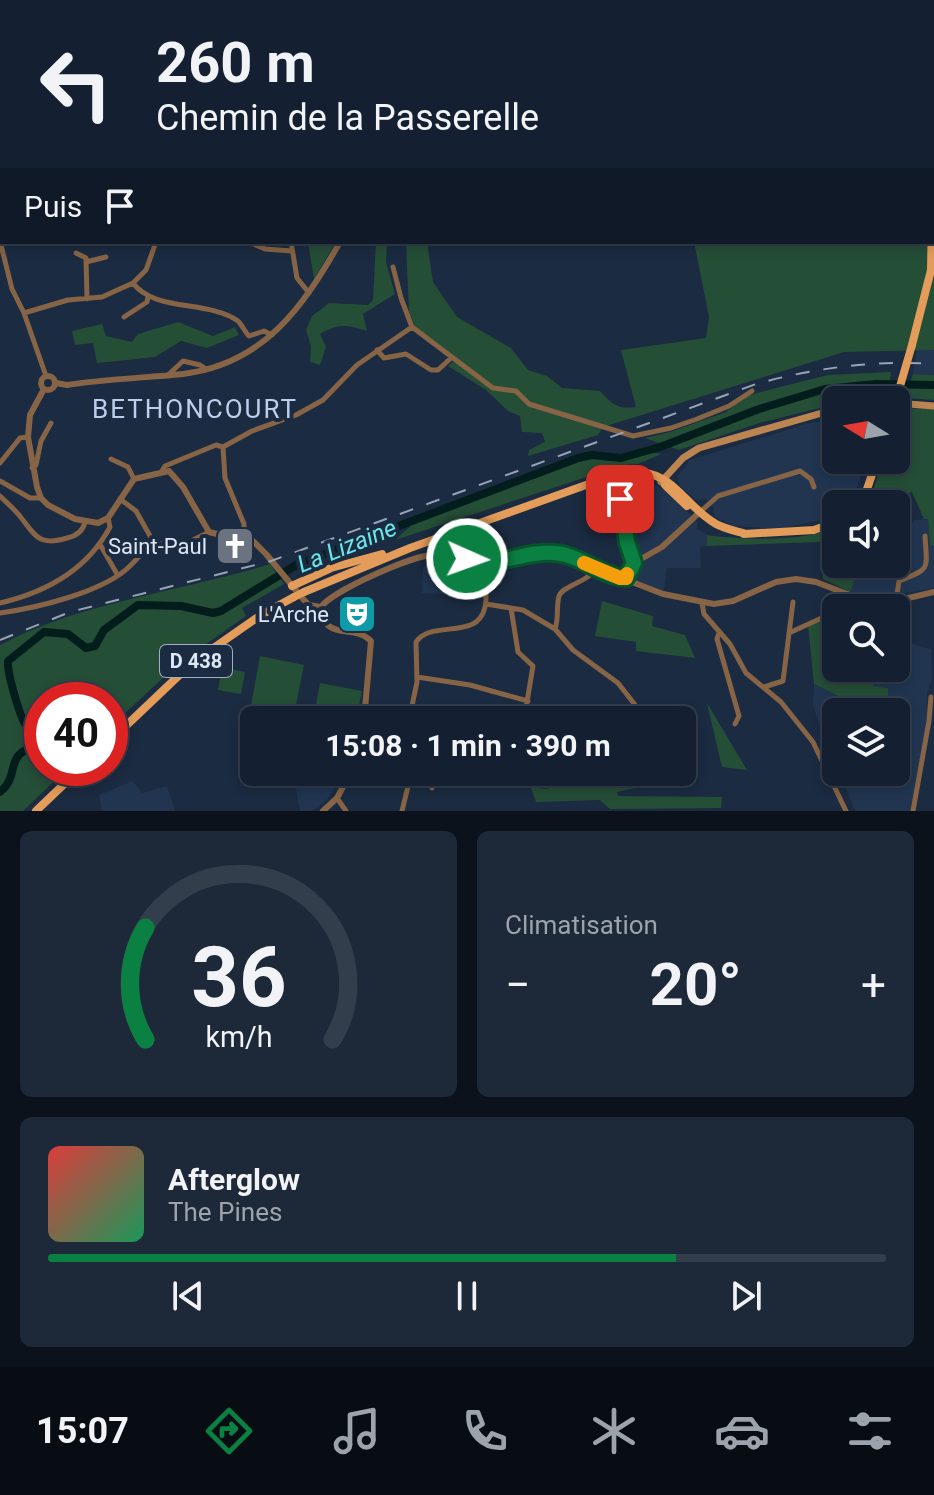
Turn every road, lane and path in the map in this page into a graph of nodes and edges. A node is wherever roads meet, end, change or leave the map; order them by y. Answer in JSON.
{"nodes":[{"id":1,"x":155,"y":244,"type":"edge"},
{"id":2,"x":254,"y":244,"type":"edge"},
{"id":3,"x":291,"y":244,"type":"edge"},
{"id":4,"x":339,"y":244,"type":"edge"},
{"id":5,"x":933,"y":244,"type":"edge"},
{"id":6,"x":292,"y":251,"type":"junction"},
{"id":7,"x":1,"y":252,"type":"edge"},
{"id":8,"x":76,"y":253,"type":"dead end"},
{"id":9,"x":106,"y":257,"type":"dead end"},
{"id":10,"x":86,"y":262,"type":"junction"},
{"id":11,"x":393,"y":267,"type":"dead end"},
{"id":12,"x":133,"y":283,"type":"junction"},
{"id":13,"x":310,"y":293,"type":"junction"},
{"id":14,"x":148,"y":296,"type":"junction"},
{"id":15,"x":87,"y":299,"type":"junction"},
{"id":16,"x":24,"y":313,"type":"junction"},
{"id":17,"x":124,"y":317,"type":"dead end"},
{"id":18,"x":412,"y":327,"type":"junction"},
{"id":19,"x":272,"y":335,"type":"junction"},
{"id":20,"x":377,"y":350,"type":"junction"},
{"id":21,"x":452,"y":357,"type":"junction"},
{"id":22,"x":206,"y":369,"type":"junction"},
{"id":23,"x":168,"y":375,"type":"junction"},
{"id":24,"x":46,"y":376,"type":"junction"},
{"id":25,"x":56,"y":383,"type":"junction"},
{"id":26,"x":900,"y":386,"type":"edge"},
{"id":27,"x":44,"y":389,"type":"junction"},
{"id":28,"x":752,"y":391,"type":"dead end"},
{"id":29,"x":910,"y":403,"type":"edge"},
{"id":30,"x":934,"y":406,"type":"edge"},
{"id":31,"x":822,"y":413,"type":"edge"},
{"id":32,"x":51,"y":423,"type":"dead end"},
{"id":33,"x":28,"y":437,"type":"junction"},
{"id":34,"x":223,"y":447,"type":"junction"},
{"id":35,"x":111,"y":459,"type":"dead end"},
{"id":36,"x":0,"y":463,"type":"edge"},
{"id":37,"x":31,"y":468,"type":"junction"},
{"id":38,"x":162,"y":471,"type":"junction"},
{"id":39,"x":134,"y":479,"type":"junction"},
{"id":40,"x":0,"y":481,"type":"edge"},
{"id":41,"x":665,"y":482,"type":"junction"},
{"id":42,"x":620,"y":485,"type":"dead end"},
{"id":43,"x":814,"y":487,"type":"dead end"},
{"id":44,"x":0,"y":496,"type":"edge"},
{"id":45,"x":41,"y":498,"type":"junction"},
{"id":46,"x":120,"y":499,"type":"junction"},
{"id":47,"x":699,"y":513,"type":"junction"},
{"id":48,"x":108,"y":518,"type":"junction"},
{"id":49,"x":85,"y":522,"type":"junction"},
{"id":50,"x":822,"y":527,"type":"edge"},
{"id":51,"x":209,"y":532,"type":"junction"},
{"id":52,"x":244,"y":532,"type":"junction"},
{"id":53,"x":925,"y":536,"type":"dead end"},
{"id":54,"x":154,"y":543,"type":"junction"},
{"id":55,"x":101,"y":546,"type":"junction"},
{"id":56,"x":410,"y":548,"type":"junction"},
{"id":57,"x":485,"y":563,"type":"junction"},
{"id":58,"x":634,"y":563,"type":"junction"},
{"id":59,"x":595,"y":569,"type":"junction"},
{"id":60,"x":117,"y":574,"type":"junction"},
{"id":61,"x":626,"y":578,"type":"junction"},
{"id":62,"x":290,"y":584,"type":"junction"},
{"id":63,"x":934,"y":592,"type":"edge"},
{"id":64,"x":850,"y":594,"type":"edge"},
{"id":65,"x":897,"y":594,"type":"edge"},
{"id":66,"x":300,"y":595,"type":"junction"},
{"id":67,"x":910,"y":598,"type":"edge"},
{"id":68,"x":793,"y":602,"type":"dead end"},
{"id":69,"x":0,"y":603,"type":"edge"},
{"id":70,"x":702,"y":603,"type":"junction"},
{"id":71,"x":486,"y":604,"type":"junction"},
{"id":72,"x":321,"y":607,"type":"junction"},
{"id":73,"x":511,"y":608,"type":"junction"},
{"id":74,"x":0,"y":613,"type":"edge"},
{"id":75,"x":822,"y":618,"type":"edge"},
{"id":76,"x":555,"y":629,"type":"junction"},
{"id":77,"x":720,"y":632,"type":"junction"},
{"id":78,"x":788,"y":634,"type":"junction"},
{"id":79,"x":417,"y":677,"type":"junction"},
{"id":80,"x":764,"y":687,"type":"junction"},
{"id":81,"x":931,"y":697,"type":"dead end"},
{"id":82,"x":528,"y":701,"type":"junction"},
{"id":83,"x":365,"y":706,"type":"edge"},
{"id":84,"x":412,"y":706,"type":"edge"},
{"id":85,"x":527,"y":706,"type":"edge"},
{"id":86,"x":636,"y":706,"type":"edge"},
{"id":87,"x":128,"y":724,"type":"edge"},
{"id":88,"x":735,"y":724,"type":"dead end"},
{"id":89,"x":62,"y":786,"type":"edge"},
{"id":90,"x":343,"y":786,"type":"edge"},
{"id":91,"x":408,"y":786,"type":"edge"},
{"id":92,"x":337,"y":798,"type":"junction"},
{"id":93,"x":36,"y":811,"type":"edge"},
{"id":94,"x":323,"y":811,"type":"edge"},
{"id":95,"x":346,"y":811,"type":"edge"},
{"id":96,"x":402,"y":811,"type":"edge"},
{"id":97,"x":846,"y":811,"type":"edge"},
{"id":98,"x":913,"y":811,"type":"edge"}],
"edges":[{"from":1,"to":12,"type":"street"},
{"from":2,"to":6,"type":"street"},
{"from":3,"to":6,"type":"street"},
{"from":4,"to":13,"type":"street"},
{"from":5,"to":26,"type":"main road","bridge":true},
{"from":6,"to":13,"type":"street"},
{"from":7,"to":16,"type":"street"},
{"from":8,"to":10,"type":"street"},
{"from":9,"to":10,"type":"street"},
{"from":10,"to":15,"type":"street"},
{"from":11,"to":18,"type":"street"},
{"from":12,"to":14,"type":"street"},
{"from":12,"to":15,"type":"street"},
{"from":13,"to":19,"type":"street"},
{"from":14,"to":17,"type":"street"},
{"from":14,"to":19,"type":"street"},
{"from":15,"to":16,"type":"street"},
{"from":16,"to":24,"type":"street"},
{"from":18,"to":20,"type":"street"},
{"from":18,"to":21,"type":"street"},
{"from":19,"to":22,"type":"street"},
{"from":20,"to":21,"type":"street"},
{"from":20,"to":34,"type":"street"},
{"from":21,"to":28,"type":"street"},
{"from":22,"to":23,"type":"street"},
{"from":22,"to":23,"type":"street"},
{"from":23,"to":25,"type":"street"},
{"from":24,"to":25,"type":"street"},
{"from":24,"to":27,"type":"street"},
{"from":25,"to":27,"type":"street"},
{"from":27,"to":33,"type":"street"},
{"from":29,"to":30,"type":"main road"},
{"from":31,"to":41,"type":"main road"},
{"from":32,"to":37,"type":"street"},
{"from":33,"to":36,"type":"street"},
{"from":33,"to":37,"type":"street"},
{"from":34,"to":38,"type":"street"},
{"from":34,"to":52,"type":"street"},
{"from":35,"to":39,"type":"street"},
{"from":37,"to":45,"type":"street"},
{"from":38,"to":39,"type":"street"},
{"from":38,"to":51,"type":"street"},
{"from":39,"to":46,"type":"street"},
{"from":40,"to":45,"type":"street"},
{"from":41,"to":47,"type":"main road"},
{"from":41,"to":56,"type":"main road","number":"D 438"},
{"from":42,"to":58,"type":"street"},
{"from":43,"to":47,"type":"street"},
{"from":44,"to":49,"type":"street"},
{"from":45,"to":49,"type":"street"},
{"from":46,"to":48,"type":"street"},
{"from":46,"to":54,"type":"street"},
{"from":47,"to":50,"type":"main road"},
{"from":47,"to":58,"type":"street"},
{"from":48,"to":49,"type":"street"},
{"from":48,"to":55,"type":"street"},
{"from":51,"to":52,"type":"street"},
{"from":51,"to":54,"type":"street"},
{"from":52,"to":62,"type":"street"},
{"from":53,"to":65,"type":"street"},
{"from":54,"to":60,"type":"street"},
{"from":55,"to":60,"type":"street"},
{"from":55,"to":69,"type":"street"},
{"from":56,"to":62,"type":"main road"},
{"from":56,"to":66,"type":"main road","number":"D 438"},
{"from":57,"to":59,"type":"street"},
{"from":57,"to":71,"type":"street"},
{"from":57,"to":72,"type":"street"},
{"from":58,"to":61,"type":"street"},
{"from":59,"to":61,"type":"street"},
{"from":59,"to":76,"type":"street"},
{"from":60,"to":74,"type":"street"},
{"from":61,"to":70,"type":"street"},
{"from":62,"to":66,"type":"street"},
{"from":63,"to":67,"type":"street"},
{"from":64,"to":70,"type":"street"},
{"from":66,"to":72,"type":"street"},
{"from":66,"to":87,"type":"main road","number":"D 438"},
{"from":68,"to":78,"type":"street"},
{"from":70,"to":77,"type":"street"},
{"from":71,"to":73,"type":"street"},
{"from":71,"to":79,"type":"street"},
{"from":72,"to":83,"type":"street"},
{"from":73,"to":76,"type":"street"},
{"from":73,"to":82,"type":"street"},
{"from":75,"to":78,"type":"street"},
{"from":76,"to":86,"type":"street"},
{"from":77,"to":80,"type":"street"},
{"from":77,"to":88,"type":"street"},
{"from":78,"to":80,"type":"street"},
{"from":79,"to":82,"type":"street"},
{"from":79,"to":84,"type":"street"},
{"from":80,"to":97,"type":"street"},
{"from":81,"to":98,"type":"street"},
{"from":82,"to":85,"type":"street"},
{"from":89,"to":93,"type":"main road"},
{"from":90,"to":92,"type":"street"},
{"from":91,"to":96,"type":"street"},
{"from":92,"to":94,"type":"street"},
{"from":92,"to":95,"type":"street"}]}
